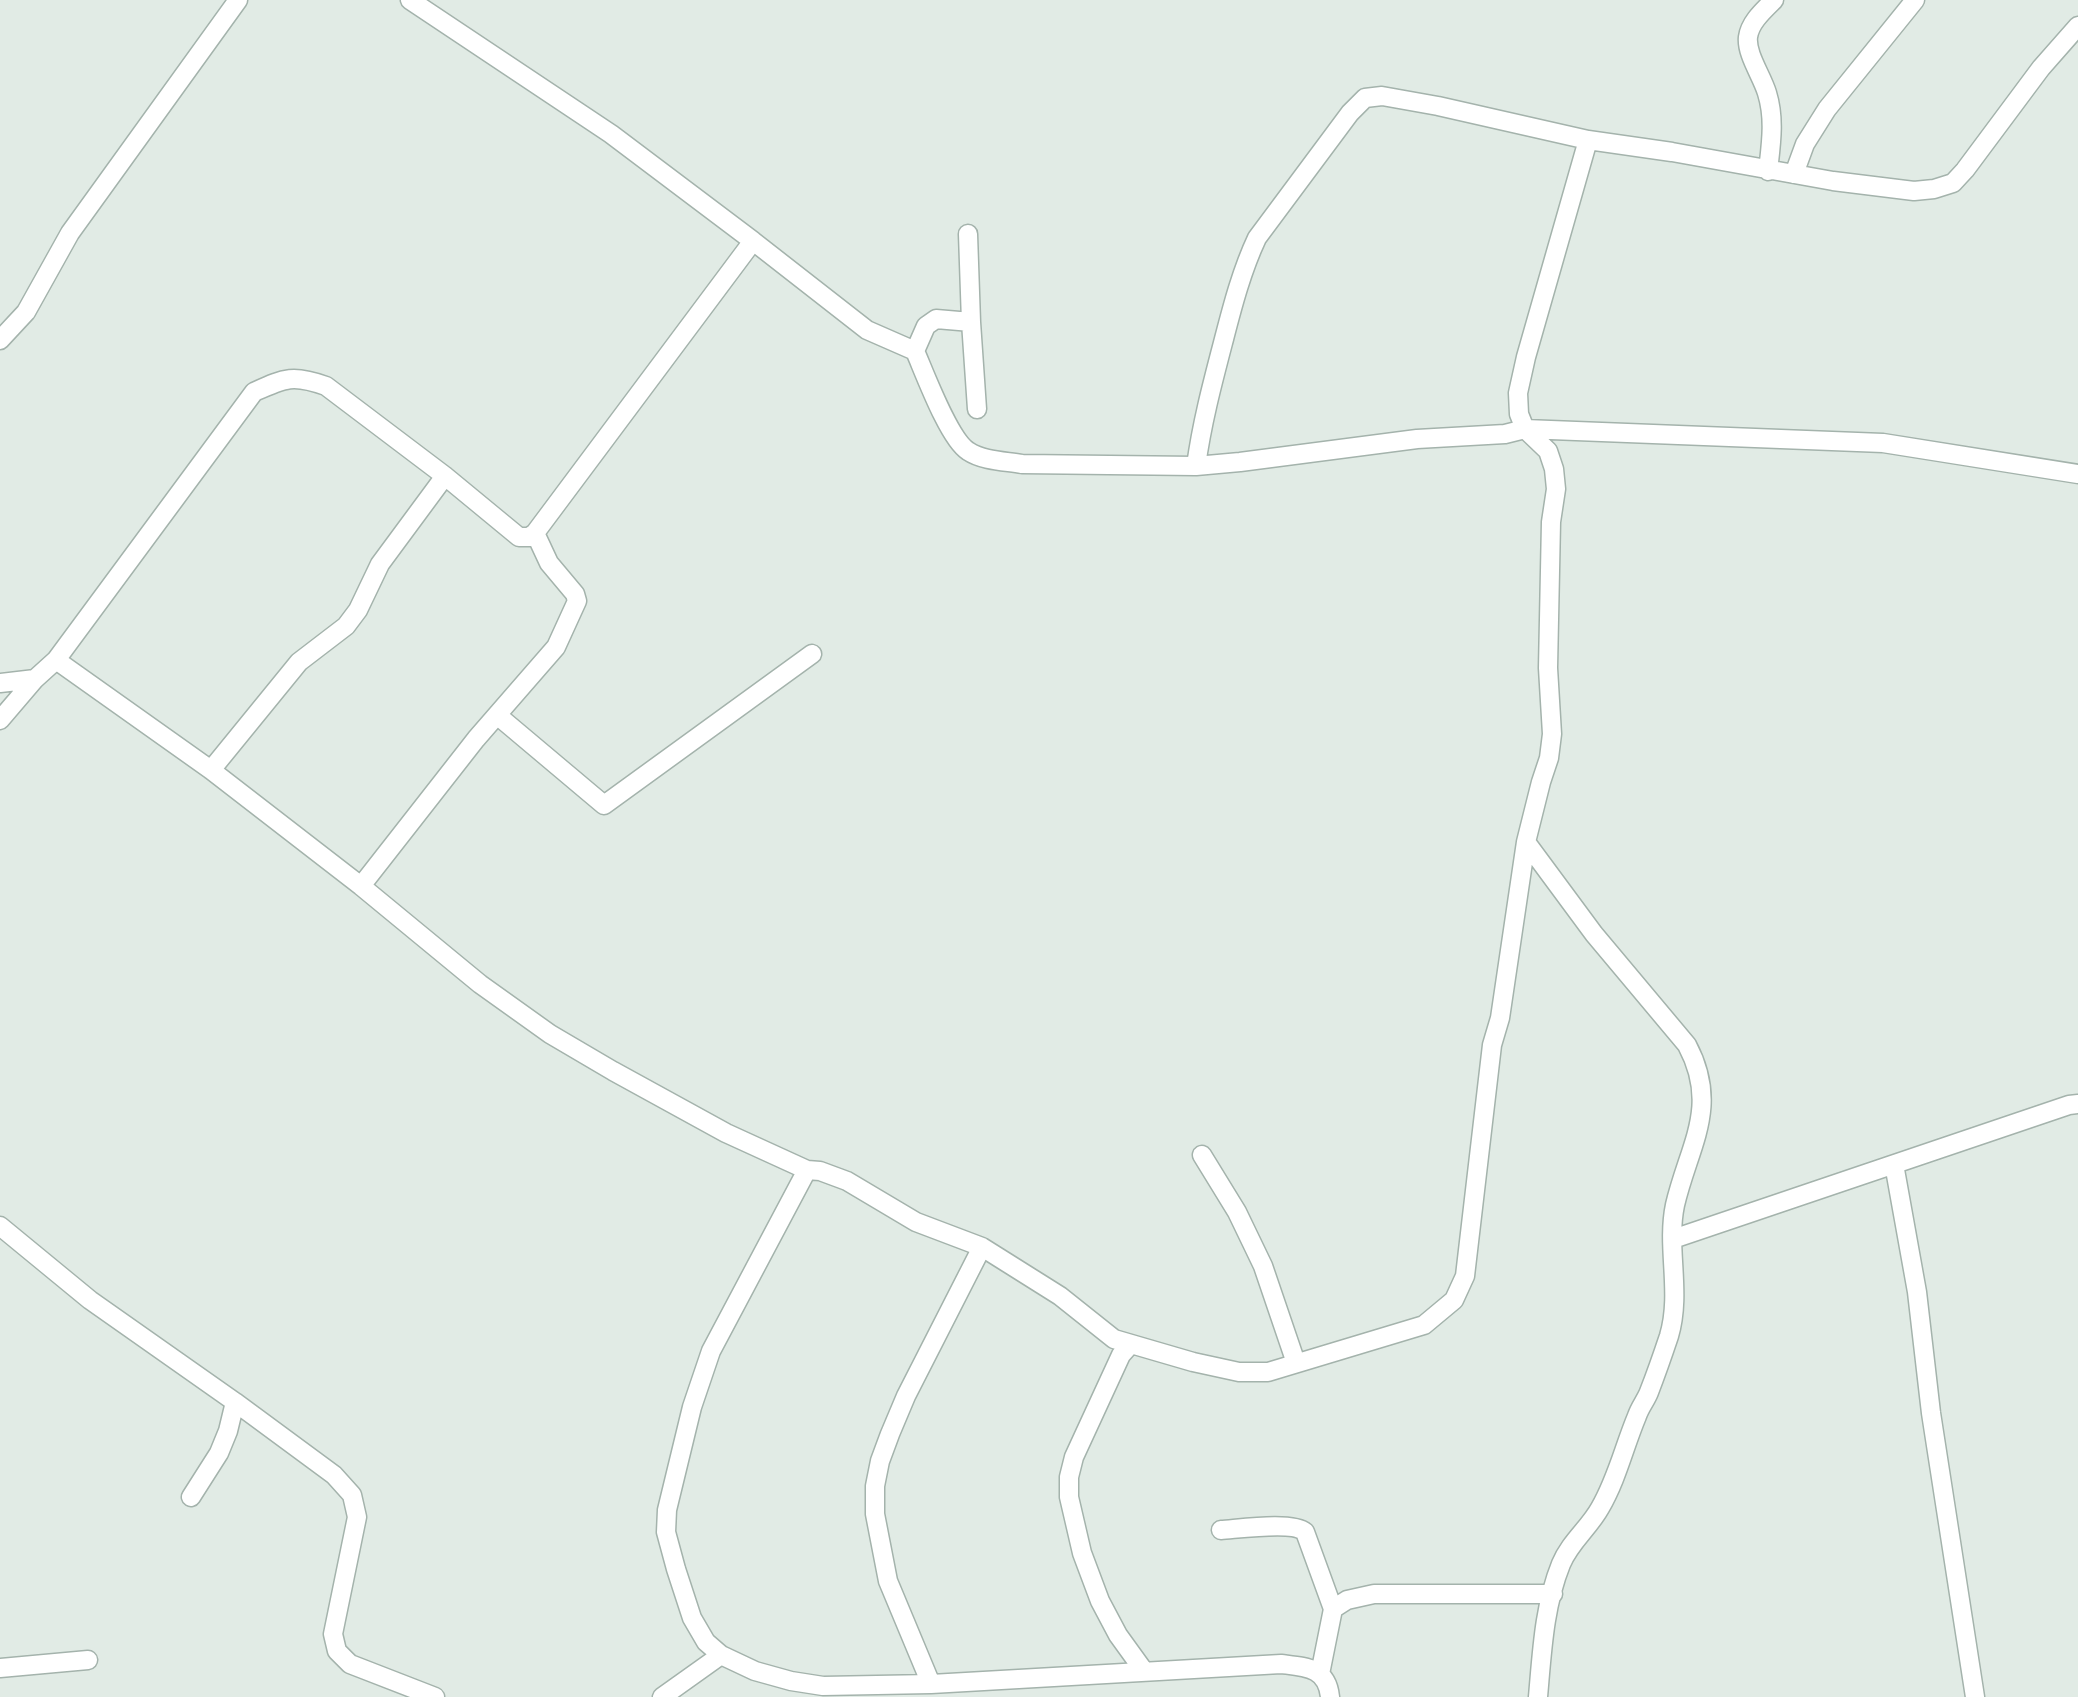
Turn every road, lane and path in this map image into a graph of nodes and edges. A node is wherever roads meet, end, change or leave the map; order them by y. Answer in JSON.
{"nodes":[{"id":1,"x":238,"y":0,"type":"edge"},
{"id":2,"x":410,"y":0,"type":"edge"},
{"id":3,"x":1774,"y":0,"type":"edge"},
{"id":4,"x":1915,"y":0,"type":"edge"},
{"id":5,"x":2078,"y":26,"type":"edge"},
{"id":6,"x":1588,"y":140,"type":"junction"},
{"id":7,"x":1768,"y":171,"type":"junction"},
{"id":8,"x":1794,"y":174,"type":"junction"},
{"id":9,"x":968,"y":234,"type":"dead end"},
{"id":10,"x":753,"y":241,"type":"junction"},
{"id":11,"x":971,"y":322,"type":"junction"},
{"id":12,"x":0,"y":340,"type":"edge"},
{"id":13,"x":910,"y":348,"type":"junction"},
{"id":14,"x":977,"y":409,"type":"dead end"},
{"id":15,"x":1525,"y":429,"type":"junction"},
{"id":16,"x":1196,"y":466,"type":"junction"},
{"id":17,"x":2078,"y":474,"type":"edge"},
{"id":18,"x":445,"y":476,"type":"junction"},
{"id":19,"x":536,"y":533,"type":"junction"},
{"id":20,"x":812,"y":654,"type":"dead end"},
{"id":21,"x":56,"y":660,"type":"junction"},
{"id":22,"x":35,"y":679,"type":"junction"},
{"id":23,"x":0,"y":683,"type":"edge"},
{"id":24,"x":497,"y":715,"type":"junction"},
{"id":25,"x":0,"y":720,"type":"edge"},
{"id":26,"x":211,"y":770,"type":"junction"},
{"id":27,"x":1527,"y":842,"type":"junction"},
{"id":28,"x":361,"y":886,"type":"junction"},
{"id":29,"x":2078,"y":1104,"type":"edge"},
{"id":30,"x":1202,"y":1155,"type":"dead end"},
{"id":31,"x":1894,"y":1164,"type":"junction"},
{"id":32,"x":807,"y":1170,"type":"junction"},
{"id":33,"x":0,"y":1226,"type":"edge"},
{"id":34,"x":1673,"y":1239,"type":"junction"},
{"id":35,"x":982,"y":1247,"type":"junction"},
{"id":36,"x":1130,"y":1345,"type":"junction"},
{"id":37,"x":1296,"y":1363,"type":"junction"},
{"id":38,"x":235,"y":1402,"type":"junction"},
{"id":39,"x":190,"y":1497,"type":"dead end"},
{"id":40,"x":1221,"y":1530,"type":"dead end"},
{"id":41,"x":1553,"y":1594,"type":"junction"},
{"id":42,"x":1333,"y":1609,"type":"junction"},
{"id":43,"x":721,"y":1655,"type":"junction"},
{"id":44,"x":88,"y":1660,"type":"dead end"},
{"id":45,"x":0,"y":1668,"type":"edge"},
{"id":46,"x":1144,"y":1671,"type":"junction"},
{"id":47,"x":1320,"y":1674,"type":"junction"},
{"id":48,"x":931,"y":1684,"type":"junction"},
{"id":49,"x":435,"y":1697,"type":"edge"},
{"id":50,"x":662,"y":1697,"type":"edge"},
{"id":51,"x":1330,"y":1697,"type":"edge"},
{"id":52,"x":1538,"y":1697,"type":"edge"},
{"id":53,"x":1975,"y":1697,"type":"edge"}],
"edges":[{"from":1,"to":12,"type":"street"},
{"from":2,"to":10,"type":"street"},
{"from":3,"to":7,"type":"street"},
{"from":4,"to":8,"type":"street"},
{"from":5,"to":8,"type":"street"},
{"from":6,"to":7,"type":"street"},
{"from":6,"to":15,"type":"street"},
{"from":6,"to":16,"type":"street"},
{"from":7,"to":8,"type":"street"},
{"from":9,"to":11,"type":"street"},
{"from":10,"to":13,"type":"street"},
{"from":10,"to":19,"type":"street"},
{"from":11,"to":13,"type":"street"},
{"from":11,"to":14,"type":"street"},
{"from":13,"to":16,"type":"street"},
{"from":15,"to":16,"type":"street"},
{"from":15,"to":17,"type":"street"},
{"from":15,"to":27,"type":"street"},
{"from":18,"to":19,"type":"street"},
{"from":18,"to":21,"type":"street"},
{"from":18,"to":26,"type":"street"},
{"from":19,"to":24,"type":"street"},
{"from":20,"to":24,"type":"street"},
{"from":21,"to":22,"type":"street"},
{"from":21,"to":26,"type":"street"},
{"from":22,"to":23,"type":"street"},
{"from":22,"to":25,"type":"street"},
{"from":24,"to":28,"type":"street"},
{"from":26,"to":28,"type":"street"},
{"from":27,"to":34,"type":"street"},
{"from":27,"to":37,"type":"street"},
{"from":28,"to":32,"type":"street"},
{"from":29,"to":31,"type":"street"},
{"from":30,"to":37,"type":"street"},
{"from":31,"to":34,"type":"street"},
{"from":31,"to":53,"type":"street"},
{"from":32,"to":35,"type":"street"},
{"from":32,"to":43,"type":"street"},
{"from":33,"to":38,"type":"street"},
{"from":34,"to":41,"type":"street"},
{"from":35,"to":36,"type":"street"},
{"from":35,"to":48,"type":"street"},
{"from":36,"to":37,"type":"street"},
{"from":36,"to":46,"type":"street"},
{"from":38,"to":39,"type":"street"},
{"from":38,"to":49,"type":"street"},
{"from":40,"to":42,"type":"street"},
{"from":41,"to":42,"type":"street"},
{"from":41,"to":52,"type":"street"},
{"from":42,"to":47,"type":"street"},
{"from":43,"to":48,"type":"street"},
{"from":43,"to":50,"type":"street"},
{"from":44,"to":45,"type":"street"},
{"from":46,"to":47,"type":"street"},
{"from":46,"to":48,"type":"street"},
{"from":47,"to":51,"type":"street"}]}
